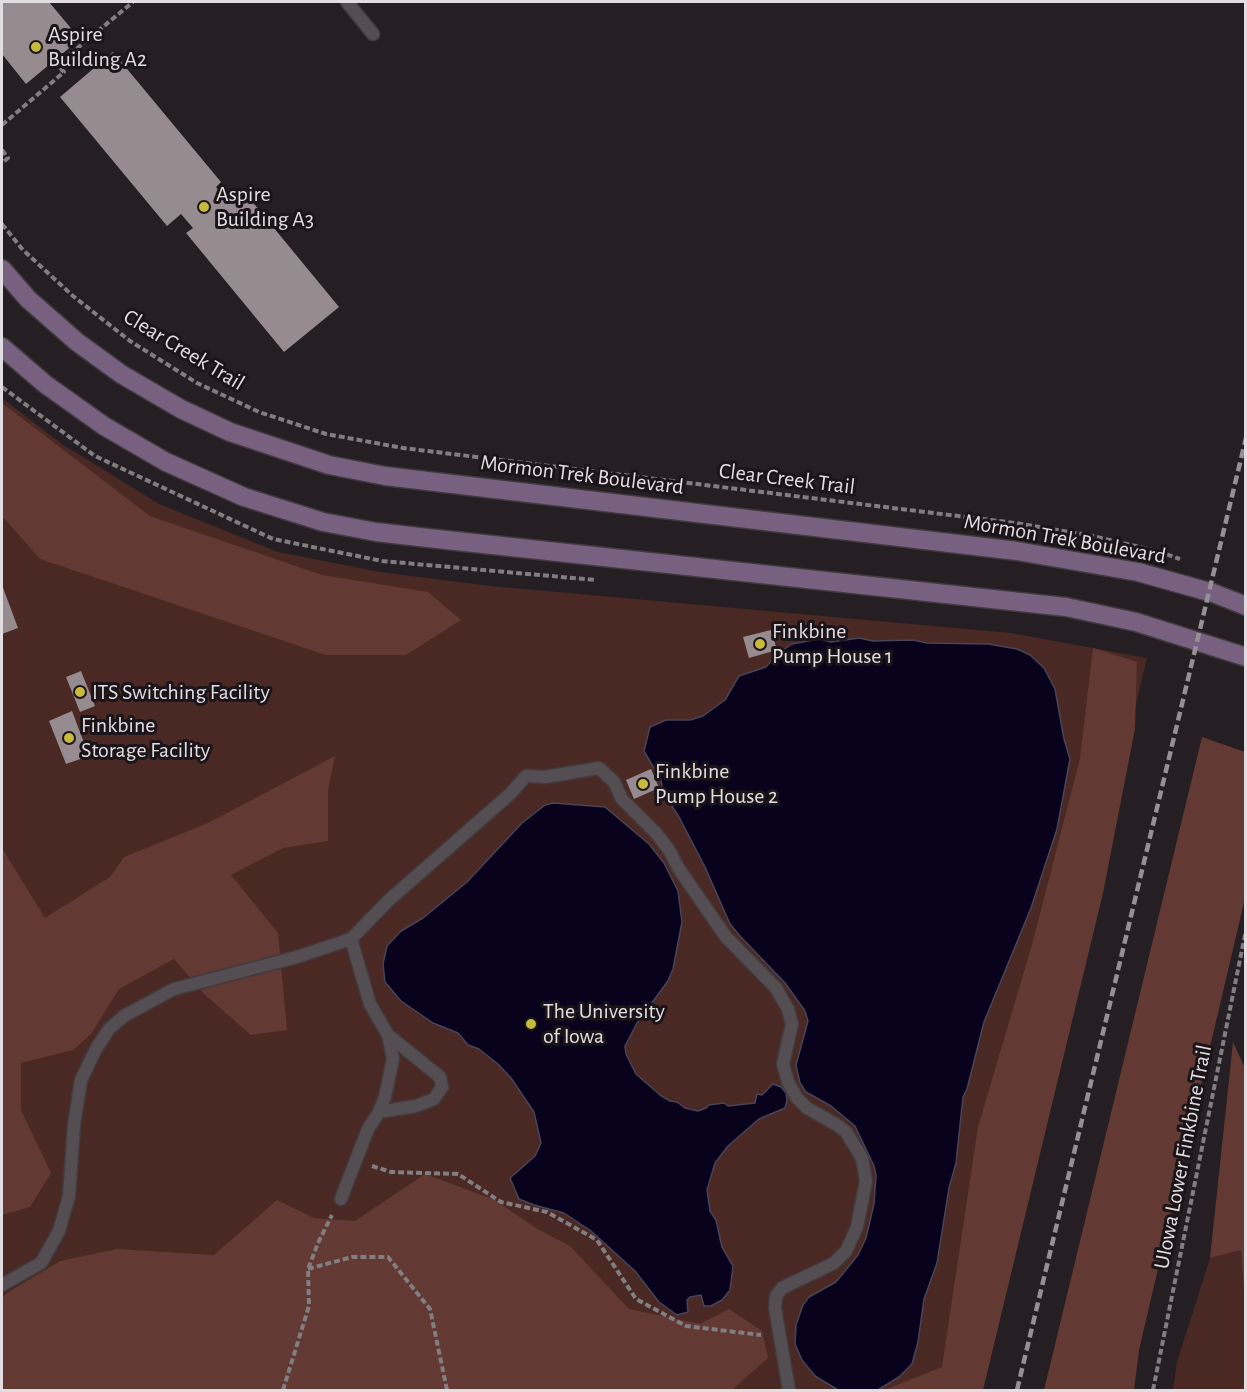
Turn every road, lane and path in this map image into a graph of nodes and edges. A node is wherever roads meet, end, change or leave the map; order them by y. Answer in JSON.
{"nodes":[{"id":1,"x":133,"y":2,"type":"edge"},
{"id":2,"x":346,"y":2,"type":"edge"},
{"id":3,"x":373,"y":34,"type":"dead end"},
{"id":4,"x":2,"y":125,"type":"edge"},
{"id":5,"x":2,"y":150,"type":"edge"},
{"id":6,"x":2,"y":163,"type":"edge"},
{"id":7,"x":2,"y":224,"type":"edge"},
{"id":8,"x":2,"y":269,"type":"edge"},
{"id":9,"x":2,"y":347,"type":"edge"},
{"id":10,"x":1191,"y":563,"type":"dead end"},
{"id":11,"x":1245,"y":606,"type":"edge"},
{"id":12,"x":1245,"y":657,"type":"edge"},
{"id":13,"x":1245,"y":930,"type":"edge"},
{"id":14,"x":351,"y":939,"type":"junction"},
{"id":15,"x":388,"y":1035,"type":"junction"},
{"id":16,"x":379,"y":1112,"type":"junction"},
{"id":17,"x":356,"y":1160,"type":"junction"},
{"id":18,"x":341,"y":1199,"type":"joint"},
{"id":19,"x":308,"y":1269,"type":"junction"},
{"id":20,"x":2,"y":1285,"type":"edge"},
{"id":21,"x":780,"y":1337,"type":"junction"},
{"id":22,"x":283,"y":1390,"type":"edge"},
{"id":23,"x":447,"y":1390,"type":"edge"},
{"id":24,"x":789,"y":1390,"type":"edge"},
{"id":25,"x":1153,"y":1390,"type":"edge"}],
"edges":[{"from":1,"to":4,"type":"path"},
{"from":2,"to":3,"type":"lane"},
{"from":5,"to":6,"type":"path"},
{"from":7,"to":10,"type":"path","name":"Clear Creek Trail"},
{"from":8,"to":11,"type":"main road","name":"Mormon Trek Boulevard"},
{"from":9,"to":12,"type":"main road"},
{"from":13,"to":25,"type":"path","name":"UIowa Lower Finkbine Trail"},
{"from":14,"to":15,"type":"lane"},
{"from":14,"to":20,"type":"lane"},
{"from":14,"to":21,"type":"lane"},
{"from":15,"to":16,"type":"lane"},
{"from":15,"to":16,"type":"lane"},
{"from":16,"to":17,"type":"lane"},
{"from":17,"to":18,"type":"lane"},
{"from":17,"to":21,"type":"path"},
{"from":18,"to":19,"type":"path"},
{"from":19,"to":22,"type":"path"},
{"from":19,"to":23,"type":"path"},
{"from":21,"to":24,"type":"lane"}]}
